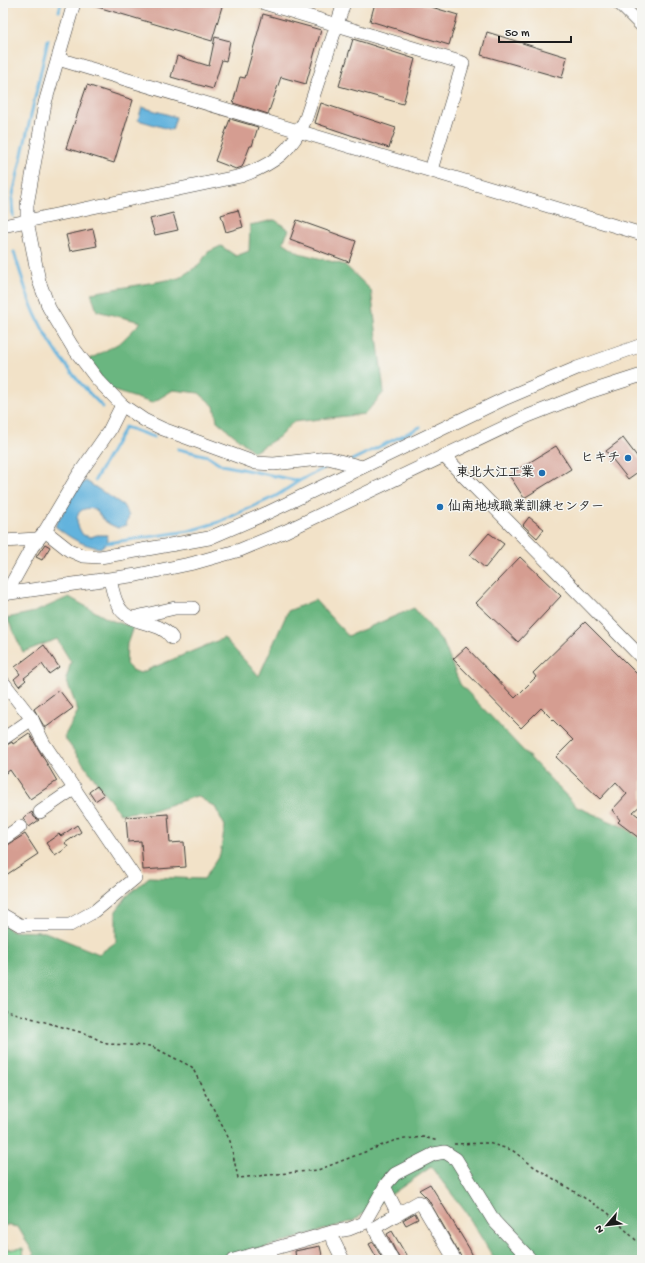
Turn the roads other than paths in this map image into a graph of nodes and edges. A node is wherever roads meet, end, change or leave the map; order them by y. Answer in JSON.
{"nodes":[{"id":1,"x":74,"y":3,"type":"edge"},
{"id":2,"x":264,"y":3,"type":"edge"},
{"id":3,"x":344,"y":3,"type":"edge"},
{"id":4,"x":619,"y":3,"type":"edge"},
{"id":5,"x":337,"y":25,"type":"junction"},
{"id":6,"x":642,"y":26,"type":"edge"},
{"id":7,"x":58,"y":59,"type":"junction"},
{"id":8,"x":300,"y":131,"type":"junction"},
{"id":9,"x":431,"y":170,"type":"junction"},
{"id":10,"x":27,"y":221,"type":"junction"},
{"id":11,"x":3,"y":226,"type":"edge"},
{"id":12,"x":642,"y":234,"type":"edge"},
{"id":13,"x":642,"y":345,"type":"edge"},
{"id":14,"x":642,"y":375,"type":"edge"},
{"id":15,"x":122,"y":405,"type":"junction"},
{"id":16,"x":445,"y":457,"type":"junction"},
{"id":17,"x":362,"y":467,"type":"junction"},
{"id":18,"x":41,"y":535,"type":"junction"},
{"id":19,"x":3,"y":541,"type":"edge"},
{"id":20,"x":110,"y":580,"type":"junction"},
{"id":21,"x":4,"y":594,"type":"edge"},
{"id":22,"x":193,"y":608,"type":"dead end"},
{"id":23,"x":132,"y":618,"type":"junction"},
{"id":24,"x":172,"y":638,"type":"dead end"},
{"id":25,"x":642,"y":658,"type":"edge"},
{"id":26,"x":3,"y":682,"type":"edge"},
{"id":27,"x":32,"y":719,"type":"junction"},
{"id":28,"x":3,"y":739,"type":"edge"},
{"id":29,"x":75,"y":788,"type":"junction"},
{"id":30,"x":40,"y":812,"type":"dead end"},
{"id":31,"x":20,"y":827,"type":"dead end"},
{"id":32,"x":3,"y":839,"type":"edge"},
{"id":33,"x":3,"y":915,"type":"edge"},
{"id":34,"x":385,"y":1188,"type":"junction"},
{"id":35,"x":398,"y":1214,"type":"junction"},
{"id":36,"x":332,"y":1232,"type":"junction"},
{"id":37,"x":234,"y":1260,"type":"edge"},
{"id":38,"x":343,"y":1260,"type":"edge"},
{"id":39,"x":392,"y":1260,"type":"edge"},
{"id":40,"x":455,"y":1260,"type":"edge"},
{"id":41,"x":531,"y":1260,"type":"edge"}],
"edges":[{"from":1,"to":7,"type":"street"},
{"from":2,"to":5,"type":"street"},
{"from":3,"to":5,"type":"street"},
{"from":4,"to":6,"type":"street"},
{"from":5,"to":8,"type":"street"},
{"from":5,"to":9,"type":"street"},
{"from":7,"to":8,"type":"street"},
{"from":7,"to":10,"type":"street"},
{"from":8,"to":9,"type":"street"},
{"from":8,"to":10,"type":"street"},
{"from":9,"to":12,"type":"street"},
{"from":10,"to":11,"type":"street"},
{"from":10,"to":15,"type":"street"},
{"from":13,"to":17,"type":"street"},
{"from":14,"to":16,"type":"street"},
{"from":15,"to":17,"type":"street"},
{"from":15,"to":18,"type":"street"},
{"from":16,"to":20,"type":"street"},
{"from":16,"to":25,"type":"street"},
{"from":17,"to":18,"type":"street"},
{"from":18,"to":19,"type":"street"},
{"from":18,"to":21,"type":"street"},
{"from":20,"to":21,"type":"street"},
{"from":20,"to":23,"type":"street"},
{"from":22,"to":23,"type":"street"},
{"from":23,"to":24,"type":"street"},
{"from":26,"to":27,"type":"street"},
{"from":27,"to":28,"type":"street"},
{"from":27,"to":29,"type":"street"},
{"from":29,"to":30,"type":"street"},
{"from":29,"to":33,"type":"street"},
{"from":31,"to":32,"type":"street"},
{"from":34,"to":35,"type":"street"},
{"from":34,"to":36,"type":"street"},
{"from":34,"to":41,"type":"street"},
{"from":35,"to":39,"type":"street"},
{"from":35,"to":40,"type":"street"},
{"from":36,"to":37,"type":"street"},
{"from":36,"to":38,"type":"street"}]}
